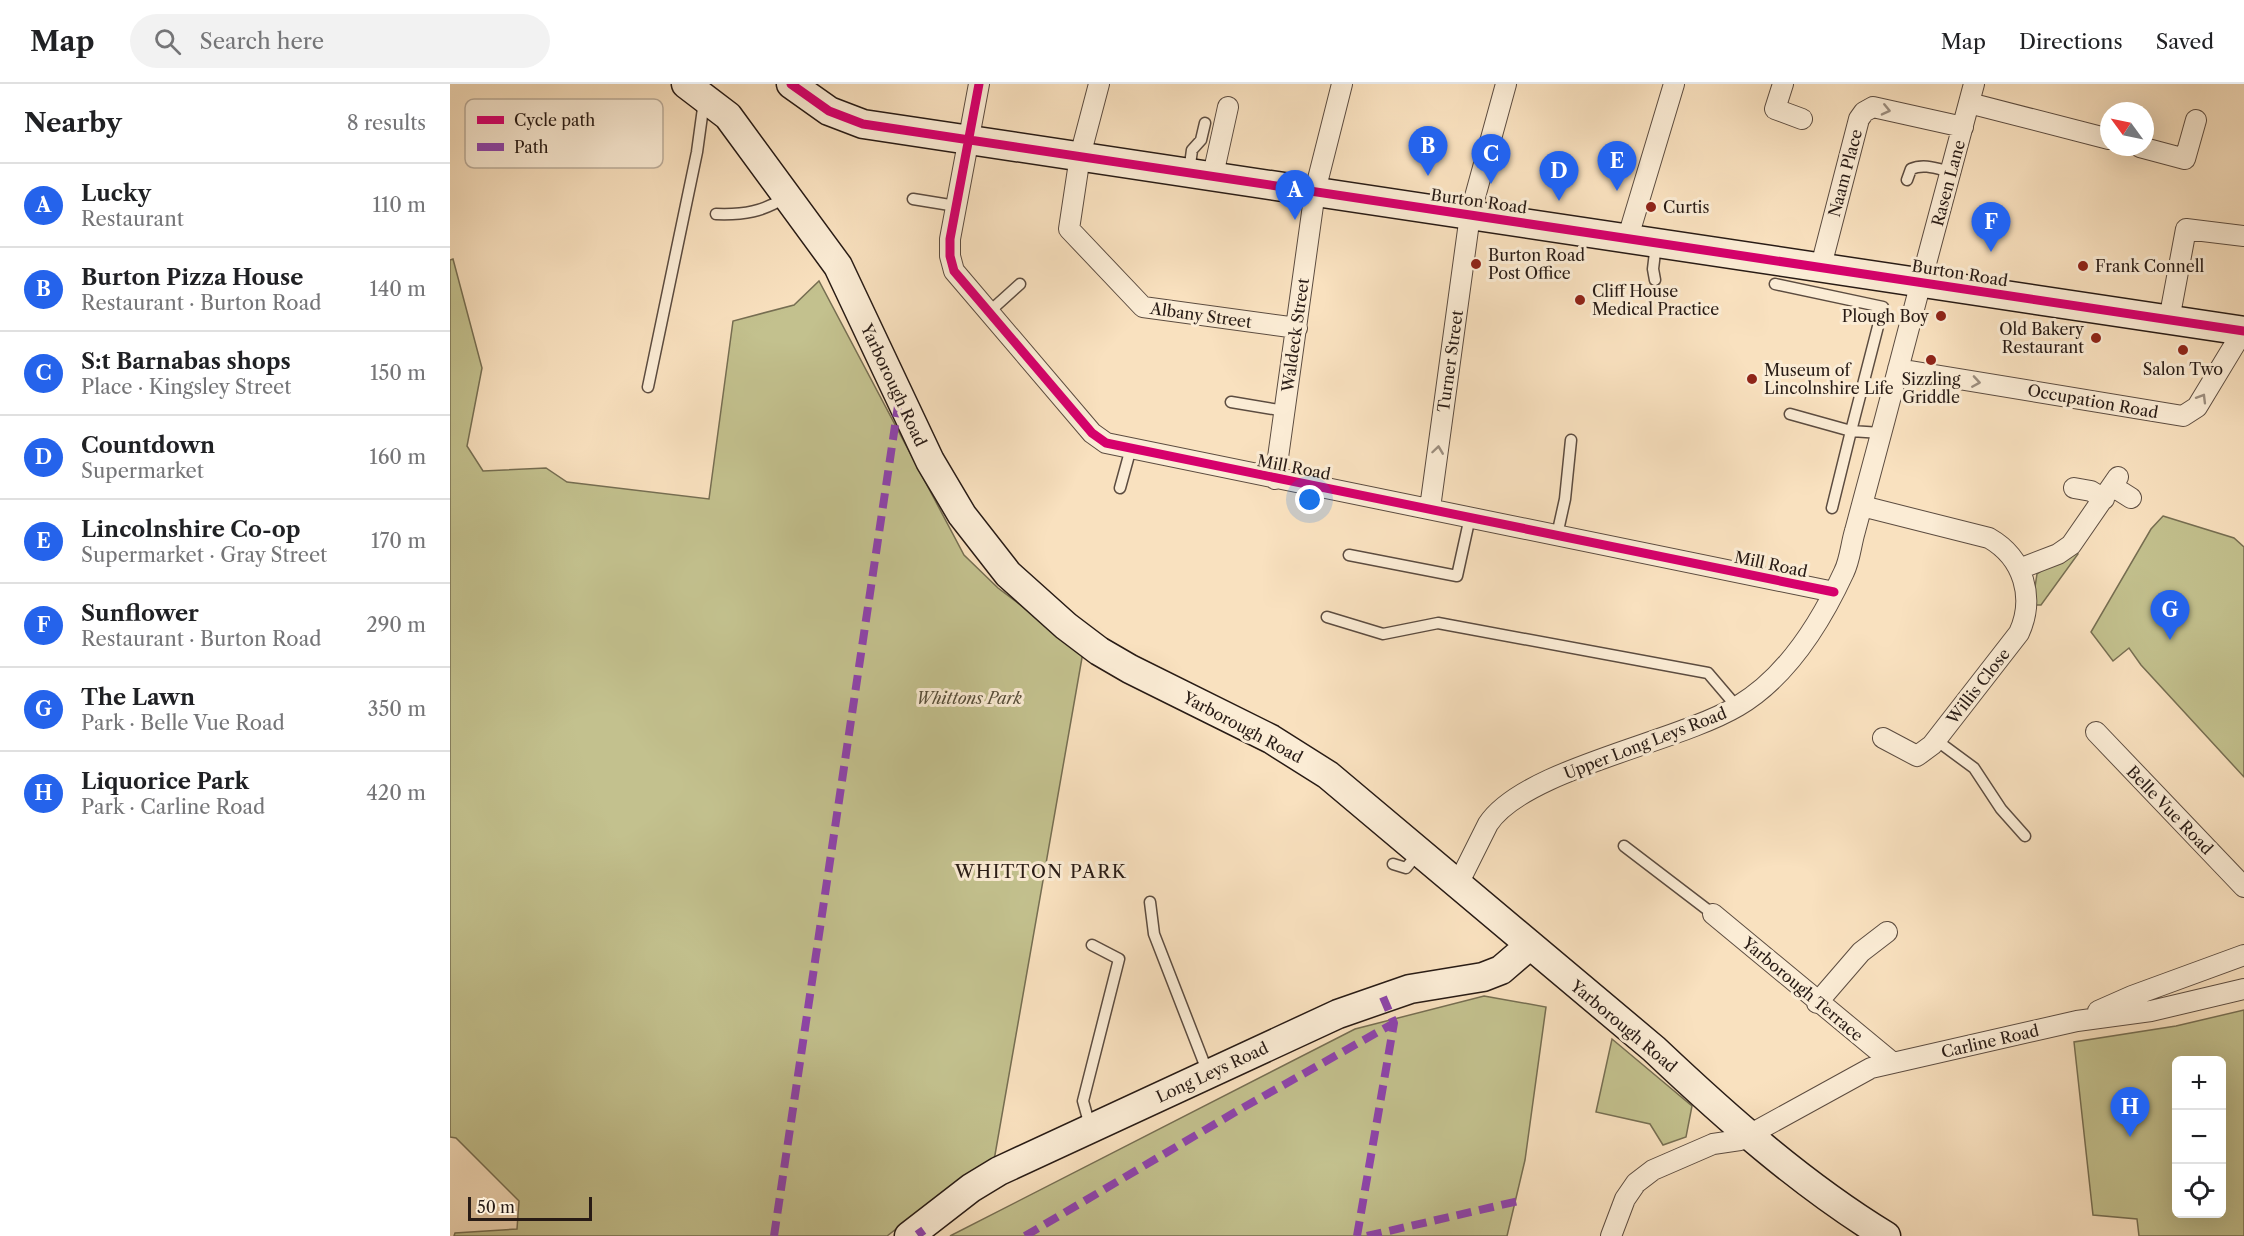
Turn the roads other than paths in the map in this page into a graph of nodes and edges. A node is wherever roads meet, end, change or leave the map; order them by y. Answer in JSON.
{"nodes":[{"id":1,"x":791,"y":84,"type":"edge"},
{"id":2,"x":979,"y":84,"type":"edge"},
{"id":3,"x":1099,"y":84,"type":"edge"},
{"id":4,"x":1342,"y":84,"type":"edge"},
{"id":5,"x":1506,"y":84,"type":"edge"},
{"id":6,"x":1674,"y":84,"type":"edge"},
{"id":7,"x":1783,"y":84,"type":"edge"},
{"id":8,"x":1974,"y":84,"type":"edge"},
{"id":9,"x":704,"y":89,"type":"edge"},
{"id":10,"x":1969,"y":103,"type":"junction"},
{"id":11,"x":1227,"y":107,"type":"dead end"},
{"id":12,"x":1802,"y":119,"type":"dead end"},
{"id":13,"x":2196,"y":120,"type":"dead end"},
{"id":14,"x":1205,"y":123,"type":"dead end"},
{"id":15,"x":1963,"y":127,"type":"junction"},
{"id":16,"x":2100,"y":137,"type":"edge"},
{"id":17,"x":967,"y":138,"type":"junction"},
{"id":18,"x":2154,"y":151,"type":"edge"},
{"id":19,"x":1080,"y":156,"type":"junction"},
{"id":20,"x":1951,"y":172,"type":"junction"},
{"id":21,"x":1201,"y":174,"type":"junction"},
{"id":22,"x":1907,"y":180,"type":"dead end"},
{"id":23,"x":1315,"y":191,"type":"junction"},
{"id":24,"x":787,"y":196,"type":"junction"},
{"id":25,"x":913,"y":199,"type":"dead end"},
{"id":26,"x":956,"y":206,"type":"junction"},
{"id":27,"x":716,"y":214,"type":"dead end"},
{"id":28,"x":1470,"y":215,"type":"junction"},
{"id":29,"x":2244,"y":236,"type":"edge"},
{"id":30,"x":1628,"y":237,"type":"junction"},
{"id":31,"x":1657,"y":241,"type":"junction"},
{"id":32,"x":1817,"y":274,"type":"junction"},
{"id":33,"x":1655,"y":280,"type":"dead end"},
{"id":34,"x":1922,"y":283,"type":"junction"},
{"id":35,"x":1020,"y":284,"type":"dead end"},
{"id":36,"x":1775,"y":284,"type":"dead end"},
{"id":37,"x":989,"y":312,"type":"junction"},
{"id":38,"x":2169,"y":320,"type":"junction"},
{"id":39,"x":1296,"y":328,"type":"junction"},
{"id":40,"x":2244,"y":331,"type":"edge"},
{"id":41,"x":1898,"y":369,"type":"junction"},
{"id":42,"x":648,"y":387,"type":"dead end"},
{"id":43,"x":1231,"y":402,"type":"dead end"},
{"id":44,"x":1285,"y":411,"type":"junction"},
{"id":45,"x":1790,"y":414,"type":"dead end"},
{"id":46,"x":1851,"y":431,"type":"junction"},
{"id":47,"x":1881,"y":433,"type":"junction"},
{"id":48,"x":1571,"y":440,"type":"dead end"},
{"id":49,"x":1131,"y":448,"type":"junction"},
{"id":50,"x":1275,"y":480,"type":"junction"},
{"id":51,"x":2111,"y":487,"type":"junction"},
{"id":52,"x":1120,"y":488,"type":"dead end"},
{"id":53,"x":2074,"y":488,"type":"dead end"},
{"id":54,"x":2131,"y":498,"type":"dead end"},
{"id":55,"x":1862,"y":506,"type":"junction"},
{"id":56,"x":1430,"y":508,"type":"junction"},
{"id":57,"x":1832,"y":508,"type":"dead end"},
{"id":58,"x":1470,"y":517,"type":"junction"},
{"id":59,"x":1557,"y":535,"type":"junction"},
{"id":60,"x":1349,"y":555,"type":"dead end"},
{"id":61,"x":2019,"y":569,"type":"junction"},
{"id":62,"x":1834,"y":592,"type":"junction"},
{"id":63,"x":1327,"y":617,"type":"dead end"},
{"id":64,"x":1737,"y":707,"type":"junction"},
{"id":65,"x":2096,"y":732,"type":"dead end"},
{"id":66,"x":1883,"y":738,"type":"dead end"},
{"id":67,"x":1936,"y":740,"type":"junction"},
{"id":68,"x":2025,"y":836,"type":"dead end"},
{"id":69,"x":1624,"y":846,"type":"dead end"},
{"id":70,"x":1419,"y":852,"type":"junction"},
{"id":71,"x":1393,"y":864,"type":"dead end"},
{"id":72,"x":1458,"y":886,"type":"junction"},
{"id":73,"x":2244,"y":887,"type":"edge"},
{"id":74,"x":1150,"y":902,"type":"dead end"},
{"id":75,"x":1713,"y":914,"type":"joint"},
{"id":76,"x":1887,"y":932,"type":"dead end"},
{"id":77,"x":1092,"y":945,"type":"dead end"},
{"id":78,"x":1529,"y":946,"type":"junction"},
{"id":79,"x":2244,"y":955,"type":"edge"},
{"id":80,"x":2244,"y":990,"type":"edge"},
{"id":81,"x":1818,"y":1003,"type":"junction"},
{"id":82,"x":2077,"y":1020,"type":"junction"},
{"id":83,"x":1893,"y":1063,"type":"junction"},
{"id":84,"x":1208,"y":1073,"type":"junction"},
{"id":85,"x":1722,"y":1111,"type":"junction"},
{"id":86,"x":1090,"y":1128,"type":"junction"},
{"id":87,"x":1749,"y":1133,"type":"junction"},
{"id":88,"x":1713,"y":1144,"type":"junction"},
{"id":89,"x":909,"y":1236,"type":"edge"},
{"id":90,"x":1611,"y":1236,"type":"edge"},
{"id":91,"x":1886,"y":1236,"type":"edge"}],
"edges":[{"from":1,"to":17,"type":"street","name":"Burton Road"},
{"from":2,"to":17,"type":"street","name":"Mill Road"},
{"from":3,"to":19,"type":"street"},
{"from":4,"to":23,"type":"street","name":"Waldeck Street"},
{"from":5,"to":28,"type":"street","name":"Turner Street"},
{"from":6,"to":30,"type":"street"},
{"from":7,"to":12,"type":"street"},
{"from":8,"to":10,"type":"street","name":"Rasen Lane"},
{"from":9,"to":24,"type":"street","name":"Yarborough Road"},
{"from":9,"to":42,"type":"lane"},
{"from":10,"to":15,"type":"street","name":"Rasen Lane"},
{"from":10,"to":16,"type":"street"},
{"from":11,"to":21,"type":"street"},
{"from":13,"to":18,"type":"street"},
{"from":14,"to":21,"type":"lane"},
{"from":15,"to":20,"type":"street","name":"Rasen Lane"},
{"from":32,"to":15,"type":"street","name":"Naam Place","one_way":true},
{"from":17,"to":19,"type":"street","name":"Burton Road"},
{"from":17,"to":26,"type":"street","name":"Mill Road"},
{"from":19,"to":21,"type":"street","name":"Burton Road"},
{"from":19,"to":39,"type":"street","name":"Albany Street"},
{"from":20,"to":22,"type":"lane"},
{"from":20,"to":34,"type":"street","name":"Rasen Lane"},
{"from":21,"to":23,"type":"street","name":"Burton Road"},
{"from":23,"to":28,"type":"street","name":"Burton Road"},
{"from":23,"to":39,"type":"street","name":"Waldeck Street"},
{"from":24,"to":27,"type":"lane"},
{"from":24,"to":70,"type":"street","name":"Yarborough Road"},
{"from":25,"to":26,"type":"lane"},
{"from":26,"to":37,"type":"street","name":"Mill Road"},
{"from":28,"to":30,"type":"street","name":"Burton Road"},
{"from":56,"to":28,"type":"street","name":"Turner Street","one_way":true},
{"from":29,"to":38,"type":"street"},
{"from":30,"to":31,"type":"street","name":"Burton Road"},
{"from":31,"to":32,"type":"street","name":"Burton Road"},
{"from":31,"to":33,"type":"lane"},
{"from":32,"to":34,"type":"street","name":"Burton Road"},
{"from":32,"to":36,"type":"lane"},
{"from":32,"to":46,"type":"lane"},
{"from":34,"to":38,"type":"street","name":"Burton Road"},
{"from":34,"to":41,"type":"street","name":"Upper Long Leys Road"},
{"from":35,"to":37,"type":"lane"},
{"from":37,"to":49,"type":"street","name":"Mill Road"},
{"from":38,"to":40,"type":"street","name":"Burton Road"},
{"from":39,"to":44,"type":"street","name":"Waldeck Street"},
{"from":41,"to":40,"type":"street","name":"Occupation Road","one_way":true},
{"from":41,"to":47,"type":"street","name":"Upper Long Leys Road"},
{"from":43,"to":44,"type":"lane"},
{"from":44,"to":50,"type":"street","name":"Waldeck Street"},
{"from":45,"to":46,"type":"lane"},
{"from":46,"to":47,"type":"lane"},
{"from":46,"to":57,"type":"lane"},
{"from":47,"to":55,"type":"street","name":"Upper Long Leys Road"},
{"from":48,"to":59,"type":"lane"},
{"from":49,"to":50,"type":"street","name":"Mill Road"},
{"from":49,"to":52,"type":"lane"},
{"from":50,"to":56,"type":"street","name":"Mill Road"},
{"from":51,"to":53,"type":"street"},
{"from":51,"to":54,"type":"street"},
{"from":51,"to":61,"type":"street"},
{"from":55,"to":61,"type":"street","name":"Willis Close"},
{"from":55,"to":62,"type":"street","name":"Upper Long Leys Road"},
{"from":56,"to":58,"type":"street","name":"Mill Road"},
{"from":58,"to":59,"type":"street","name":"Mill Road"},
{"from":58,"to":60,"type":"lane"},
{"from":59,"to":62,"type":"street","name":"Mill Road"},
{"from":61,"to":67,"type":"street","name":"Willis Close"},
{"from":62,"to":64,"type":"street","name":"Upper Long Leys Road"},
{"from":63,"to":64,"type":"lane"},
{"from":64,"to":72,"type":"street","name":"Upper Long Leys Road"},
{"from":65,"to":73,"type":"street","name":"Belle Vue Road"},
{"from":66,"to":67,"type":"street","name":"Willis Close"},
{"from":67,"to":68,"type":"lane"},
{"from":69,"to":75,"type":"lane"},
{"from":70,"to":71,"type":"lane"},
{"from":70,"to":72,"type":"street","name":"Yarborough Road"},
{"from":72,"to":78,"type":"street","name":"Yarborough Road"},
{"from":74,"to":84,"type":"lane"},
{"from":75,"to":81,"type":"street","name":"Yarborough Terrace"},
{"from":76,"to":81,"type":"street"},
{"from":77,"to":86,"type":"lane"},
{"from":78,"to":84,"type":"street","name":"Long Leys Road"},
{"from":78,"to":85,"type":"street","name":"Yarborough Road"},
{"from":79,"to":82,"type":"street"},
{"from":80,"to":82,"type":"street","name":"Carline Road"},
{"from":81,"to":83,"type":"street","name":"Yarborough Terrace"},
{"from":82,"to":83,"type":"street","name":"Carline Road"},
{"from":83,"to":87,"type":"street","name":"Carline Road"},
{"from":84,"to":86,"type":"street","name":"Long Leys Road"},
{"from":85,"to":87,"type":"street","name":"Yarborough Road"},
{"from":85,"to":88,"type":"street"},
{"from":86,"to":89,"type":"street","name":"Long Leys Road"},
{"from":87,"to":88,"type":"street","name":"Carline Road"},
{"from":87,"to":91,"type":"street","name":"Yarborough Road"},
{"from":88,"to":90,"type":"street","name":"Carline Road"}]}
